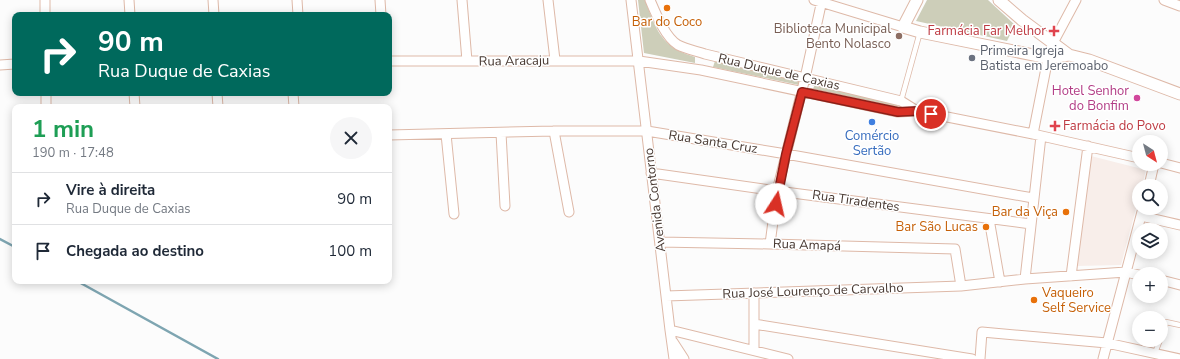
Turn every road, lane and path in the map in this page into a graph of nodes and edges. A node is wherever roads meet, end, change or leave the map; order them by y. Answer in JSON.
{"nodes":[{"id":1,"x":45,"y":0,"type":"edge"},
{"id":2,"x":129,"y":0,"type":"edge"},
{"id":3,"x":213,"y":0,"type":"edge"},
{"id":4,"x":297,"y":0,"type":"edge"},
{"id":5,"x":380,"y":0,"type":"edge"},
{"id":6,"x":462,"y":0,"type":"edge"},
{"id":7,"x":548,"y":0,"type":"edge"},
{"id":8,"x":631,"y":0,"type":"edge"},
{"id":9,"x":650,"y":0,"type":"edge"},
{"id":10,"x":917,"y":0,"type":"edge"},
{"id":11,"x":999,"y":0,"type":"edge"},
{"id":12,"x":1076,"y":0,"type":"edge"},
{"id":13,"x":1164,"y":0,"type":"edge"},
{"id":14,"x":819,"y":1,"type":"edge"},
{"id":15,"x":1180,"y":6,"type":"edge"},
{"id":16,"x":45,"y":12,"type":"edge"},
{"id":17,"x":130,"y":12,"type":"edge"},
{"id":18,"x":214,"y":12,"type":"edge"},
{"id":19,"x":298,"y":12,"type":"edge"},
{"id":20,"x":381,"y":12,"type":"edge"},
{"id":21,"x":903,"y":27,"type":"junction"},
{"id":22,"x":920,"y":32,"type":"junction"},
{"id":23,"x":1053,"y":43,"type":"junction"},
{"id":24,"x":705,"y":54,"type":"junction"},
{"id":25,"x":1069,"y":55,"type":"junction"},
{"id":26,"x":1048,"y":58,"type":"junction"},
{"id":27,"x":554,"y":60,"type":"junction"},
{"id":28,"x":392,"y":61,"type":"edge"},
{"id":29,"x":468,"y":61,"type":"junction"},
{"id":30,"x":639,"y":61,"type":"junction"},
{"id":31,"x":0,"y":64,"type":"edge"},
{"id":32,"x":12,"y":64,"type":"edge"},
{"id":33,"x":701,"y":70,"type":"junction"},
{"id":34,"x":805,"y":78,"type":"junction"},
{"id":35,"x":802,"y":92,"type":"junction"},
{"id":36,"x":1180,"y":94,"type":"edge"},
{"id":37,"x":901,"y":101,"type":"junction"},
{"id":38,"x":917,"y":111,"type":"junction"},
{"id":39,"x":554,"y":131,"type":"junction"},
{"id":40,"x":646,"y":131,"type":"junction"},
{"id":41,"x":501,"y":133,"type":"junction"},
{"id":42,"x":446,"y":134,"type":"junction"},
{"id":43,"x":392,"y":135,"type":"edge"},
{"id":44,"x":1037,"y":135,"type":"junction"},
{"id":45,"x":1088,"y":146,"type":"junction"},
{"id":46,"x":786,"y":154,"type":"junction"},
{"id":47,"x":1132,"y":156,"type":"edge"},
{"id":48,"x":1168,"y":165,"type":"edge"},
{"id":49,"x":1180,"y":168,"type":"edge"},
{"id":50,"x":651,"y":173,"type":"junction"},
{"id":51,"x":778,"y":191,"type":"junction"},
{"id":52,"x":1033,"y":198,"type":"junction"},
{"id":53,"x":505,"y":206,"type":"dead end"},
{"id":54,"x":569,"y":212,"type":"dead end"},
{"id":55,"x":454,"y":214,"type":"dead end"},
{"id":56,"x":1141,"y":215,"type":"edge"},
{"id":57,"x":1151,"y":215,"type":"edge"},
{"id":58,"x":989,"y":219,"type":"junction"},
{"id":59,"x":1031,"y":224,"type":"junction"},
{"id":60,"x":1180,"y":225,"type":"edge"},
{"id":61,"x":660,"y":242,"type":"junction"},
{"id":62,"x":770,"y":244,"type":"junction"},
{"id":63,"x":1126,"y":272,"type":"junction"},
{"id":64,"x":1132,"y":273,"type":"edge"},
{"id":65,"x":1071,"y":276,"type":"junction"},
{"id":66,"x":1025,"y":279,"type":"junction"},
{"id":67,"x":1000,"y":282,"type":"junction"},
{"id":68,"x":1168,"y":282,"type":"edge"},
{"id":69,"x":1180,"y":285,"type":"edge"},
{"id":70,"x":961,"y":286,"type":"junction"},
{"id":71,"x":754,"y":293,"type":"junction"},
{"id":72,"x":666,"y":296,"type":"junction"},
{"id":73,"x":1168,"y":323,"type":"edge"},
{"id":74,"x":754,"y":324,"type":"junction"},
{"id":75,"x":1180,"y":326,"type":"edge"},
{"id":76,"x":670,"y":330,"type":"junction"},
{"id":77,"x":671,"y":339,"type":"junction"},
{"id":78,"x":1107,"y":342,"type":"junction"},
{"id":79,"x":754,"y":350,"type":"junction"},
{"id":80,"x":1159,"y":355,"type":"edge"},
{"id":81,"x":674,"y":359,"type":"edge"},
{"id":82,"x":684,"y":359,"type":"edge"},
{"id":83,"x":788,"y":359,"type":"edge"},
{"id":84,"x":972,"y":359,"type":"edge"},
{"id":85,"x":980,"y":359,"type":"edge"},
{"id":86,"x":1103,"y":359,"type":"edge"},
{"id":87,"x":1180,"y":359,"type":"edge"}],
"edges":[{"from":1,"to":16,"type":"street"},
{"from":2,"to":17,"type":"street"},
{"from":3,"to":18,"type":"street"},
{"from":4,"to":19,"type":"street"},
{"from":5,"to":20,"type":"street"},
{"from":6,"to":29,"type":"street"},
{"from":7,"to":27,"type":"street"},
{"from":8,"to":30,"type":"street","name":"Avenida Contorno"},
{"from":9,"to":24,"type":"street"},
{"from":10,"to":21,"type":"street"},
{"from":11,"to":23,"type":"street"},
{"from":12,"to":23,"type":"street"},
{"from":13,"to":15,"type":"street"},
{"from":14,"to":21,"type":"street"},
{"from":14,"to":34,"type":"street"},
{"from":21,"to":22,"type":"street"},
{"from":22,"to":26,"type":"street"},
{"from":22,"to":37,"type":"lane"},
{"from":23,"to":25,"type":"street"},
{"from":23,"to":26,"type":"street"},
{"from":24,"to":33,"type":"street","name":"Rua Duque de Caxias"},
{"from":24,"to":34,"type":"street","name":"Rua Duque de Caxias"},
{"from":25,"to":26,"type":"street"},
{"from":25,"to":36,"type":"street"},
{"from":26,"to":44,"type":"street"},
{"from":27,"to":29,"type":"street","name":"Rua Aracaju"},
{"from":27,"to":30,"type":"street","name":"Rua Aracaju"},
{"from":28,"to":29,"type":"street","name":"Rua Aracaju"},
{"from":30,"to":33,"type":"street","name":"Rua Aracaju"},
{"from":30,"to":40,"type":"street","name":"Avenida Contorno"},
{"from":31,"to":32,"type":"street"},
{"from":33,"to":35,"type":"street","name":"Rua Duque de Caxias"},
{"from":34,"to":35,"type":"street"},
{"from":34,"to":37,"type":"street","name":"Rua Duque de Caxias"},
{"from":35,"to":38,"type":"street","name":"Rua Duque de Caxias"},
{"from":35,"to":46,"type":"street"},
{"from":37,"to":38,"type":"street","name":"Rua Duque de Caxias"},
{"from":38,"to":44,"type":"street","name":"Rua Duque de Caxias"},
{"from":39,"to":40,"type":"street","name":"Rua Santa Cruz"},
{"from":39,"to":41,"type":"street","name":"Rua Santa Cruz"},
{"from":39,"to":54,"type":"street"},
{"from":40,"to":46,"type":"street","name":"Rua Santa Cruz"},
{"from":40,"to":50,"type":"street","name":"Avenida Contorno"},
{"from":41,"to":42,"type":"street","name":"Rua Santa Cruz"},
{"from":41,"to":53,"type":"street"},
{"from":42,"to":43,"type":"street","name":"Rua Santa Cruz"},
{"from":42,"to":55,"type":"street"},
{"from":44,"to":45,"type":"street","name":"Rua Duque de Caxias"},
{"from":44,"to":52,"type":"street"},
{"from":45,"to":47,"type":"street","name":"Rua Duque de Caxias"},
{"from":45,"to":65,"type":"street"},
{"from":46,"to":51,"type":"street"},
{"from":46,"to":52,"type":"street","name":"Rua Santa Cruz"},
{"from":48,"to":49,"type":"street"},
{"from":50,"to":51,"type":"street","name":"Rua Tiradentes"},
{"from":50,"to":61,"type":"street","name":"Avenida Contorno"},
{"from":51,"to":58,"type":"street","name":"Rua Tiradentes"},
{"from":51,"to":62,"type":"street"},
{"from":52,"to":59,"type":"street"},
{"from":56,"to":63,"type":"street"},
{"from":57,"to":60,"type":"street"},
{"from":58,"to":59,"type":"street","name":"Rua Tiradentes"},
{"from":58,"to":67,"type":"street"},
{"from":59,"to":66,"type":"street"},
{"from":61,"to":62,"type":"street","name":"Rua Amapá"},
{"from":61,"to":72,"type":"street","name":"Avenida Contorno"},
{"from":62,"to":70,"type":"street","name":"Rua Amapá"},
{"from":63,"to":64,"type":"street","name":"Rua José Lourenço de Carvalho"},
{"from":63,"to":65,"type":"street","name":"Rua José Lourenço de Carvalho"},
{"from":63,"to":78,"type":"street"},
{"from":65,"to":66,"type":"street","name":"Rua José Lourenço de Carvalho"},
{"from":66,"to":67,"type":"street","name":"Rua José Lourenço de Carvalho"},
{"from":67,"to":70,"type":"street","name":"Rua José Lourenço de Carvalho"},
{"from":68,"to":69,"type":"street"},
{"from":70,"to":71,"type":"street","name":"Rua José Lourenço de Carvalho"},
{"from":71,"to":72,"type":"street","name":"Rua José Lourenço de Carvalho"},
{"from":71,"to":74,"type":"street"},
{"from":72,"to":76,"type":"street","name":"Avenida Contorno"},
{"from":73,"to":75,"type":"lane"},
{"from":74,"to":79,"type":"street"},
{"from":74,"to":84,"type":"street"},
{"from":76,"to":77,"type":"street","name":"Avenida Contorno"},
{"from":76,"to":79,"type":"street"},
{"from":77,"to":81,"type":"street","name":"Avenida Contorno"},
{"from":77,"to":82,"type":"street","name":"Avenida Contorno"},
{"from":78,"to":80,"type":"street"},
{"from":78,"to":85,"type":"street"},
{"from":78,"to":86,"type":"street"},
{"from":79,"to":83,"type":"street"},
{"from":80,"to":87,"type":"street"}]}
